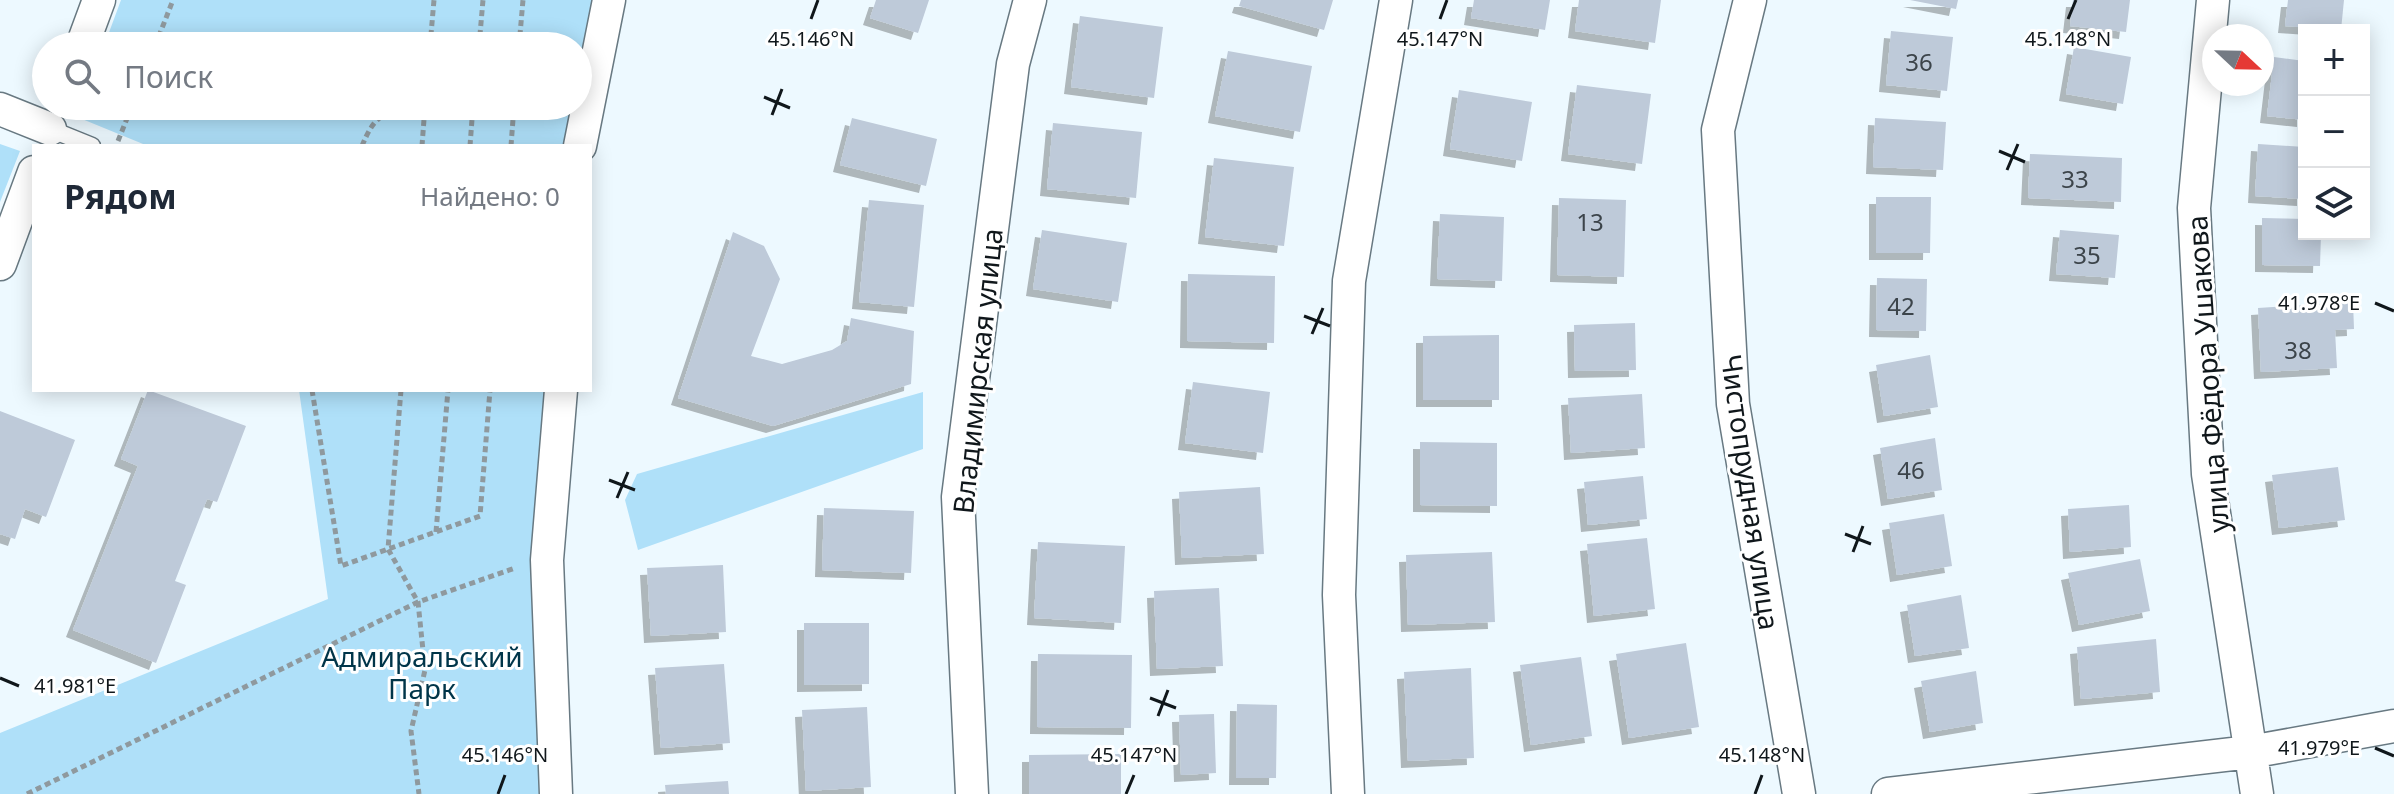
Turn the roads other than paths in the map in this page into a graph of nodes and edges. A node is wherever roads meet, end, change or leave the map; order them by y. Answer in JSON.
{"nodes":[{"id":1,"x":99,"y":0,"type":"edge"},
{"id":2,"x":609,"y":0,"type":"edge"},
{"id":3,"x":1030,"y":0,"type":"edge"},
{"id":4,"x":1396,"y":0,"type":"edge"},
{"id":5,"x":1750,"y":0,"type":"edge"},
{"id":6,"x":2213,"y":0,"type":"edge"},
{"id":7,"x":87,"y":32,"type":"edge"},
{"id":8,"x":592,"y":86,"type":"edge"},
{"id":9,"x":0,"y":109,"type":"edge"},
{"id":10,"x":585,"y":120,"type":"edge"},
{"id":11,"x":51,"y":127,"type":"edge"},
{"id":12,"x":88,"y":144,"type":"edge"},
{"id":13,"x":580,"y":144,"type":"edge"},
{"id":14,"x":32,"y":177,"type":"edge"},
{"id":15,"x":0,"y":264,"type":"edge"},
{"id":16,"x":561,"y":392,"type":"edge"},
{"id":17,"x":2394,"y":726,"type":"edge"},
{"id":18,"x":2250,"y":752,"type":"junction"},
{"id":19,"x":556,"y":794,"type":"edge"},
{"id":20,"x":972,"y":794,"type":"edge"},
{"id":21,"x":1348,"y":794,"type":"edge"},
{"id":22,"x":1799,"y":794,"type":"edge"},
{"id":23,"x":1888,"y":794,"type":"edge"},
{"id":24,"x":2257,"y":794,"type":"edge"}],
"edges":[{"from":1,"to":7,"type":"street"},
{"from":2,"to":8,"type":"street"},
{"from":3,"to":20,"type":"street","name":"Владимирская улица"},
{"from":4,"to":21,"type":"street"},
{"from":5,"to":22,"type":"street","name":"Чистопрудная улица"},
{"from":6,"to":18,"type":"street","name":"улица Фёдора Ушакова"},
{"from":9,"to":11,"type":"street"},
{"from":10,"to":13,"type":"street"},
{"from":11,"to":12,"type":"lane"},
{"from":14,"to":15,"type":"street"},
{"from":16,"to":19,"type":"street"},
{"from":17,"to":18,"type":"street"},
{"from":18,"to":23,"type":"street"},
{"from":18,"to":24,"type":"street","name":"улица Фёдора Ушакова"}]}
